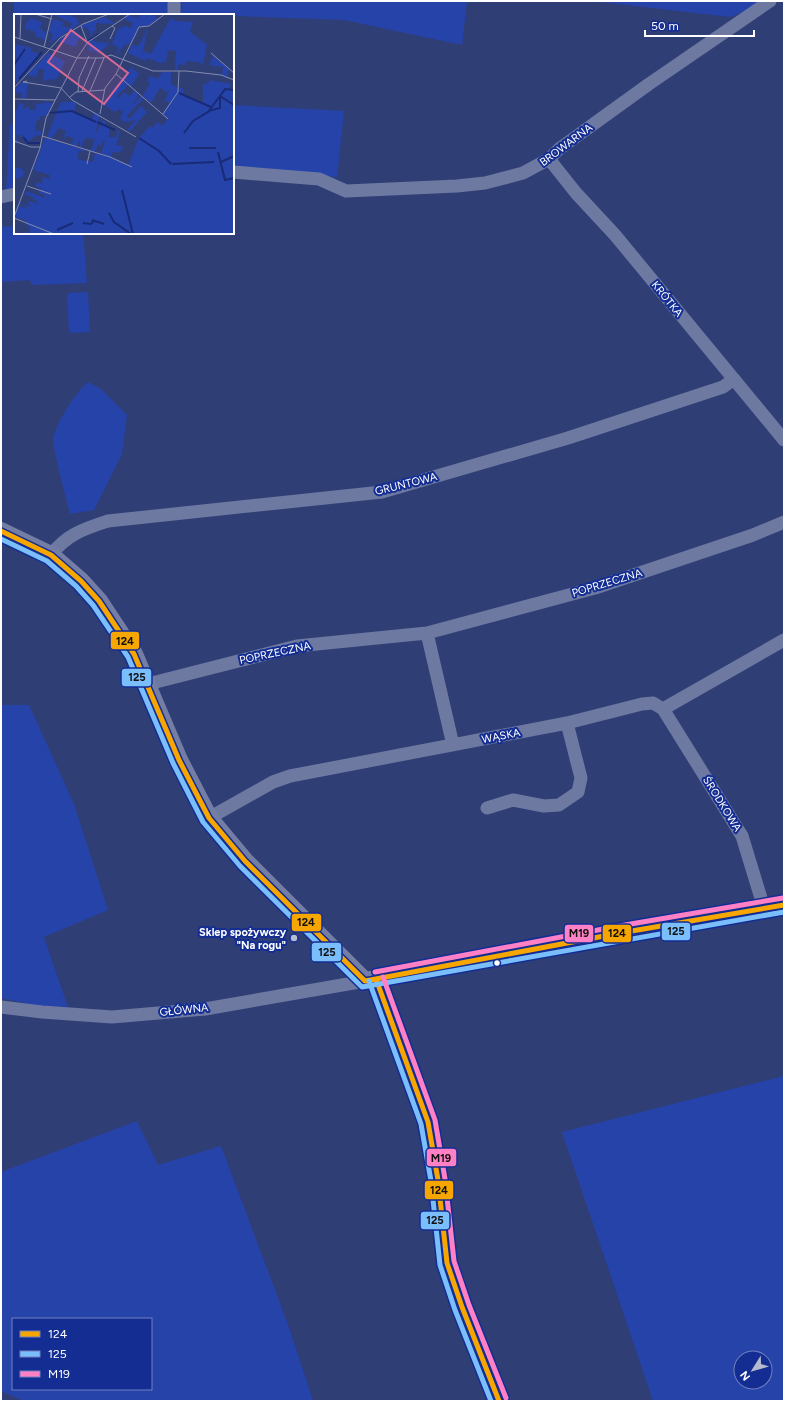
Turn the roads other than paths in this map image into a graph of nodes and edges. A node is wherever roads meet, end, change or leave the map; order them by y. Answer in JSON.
{"nodes":[{"id":1,"x":174,"y":1,"type":"edge"},
{"id":2,"x":770,"y":1,"type":"edge"},
{"id":3,"x":174,"y":14,"type":"edge"},
{"id":4,"x":549,"y":159,"type":"junction"},
{"id":5,"x":234,"y":172,"type":"edge"},
{"id":6,"x":14,"y":194,"type":"edge"},
{"id":7,"x":1,"y":197,"type":"edge"},
{"id":8,"x":734,"y":379,"type":"junction"},
{"id":9,"x":784,"y":440,"type":"edge"},
{"id":10,"x":784,"y":522,"type":"edge"},
{"id":11,"x":1,"y":531,"type":"edge"},
{"id":12,"x":51,"y":555,"type":"junction"},
{"id":13,"x":427,"y":633,"type":"junction"},
{"id":14,"x":784,"y":640,"type":"edge"},
{"id":15,"x":148,"y":684,"type":"junction"},
{"id":16,"x":662,"y":709,"type":"junction"},
{"id":17,"x":567,"y":723,"type":"junction"},
{"id":18,"x":453,"y":745,"type":"junction"},
{"id":19,"x":487,"y":808,"type":"dead end"},
{"id":20,"x":209,"y":818,"type":"junction"},
{"id":21,"x":784,"y":905,"type":"edge"},
{"id":22,"x":764,"y":908,"type":"junction"},
{"id":23,"x":370,"y":980,"type":"junction"},
{"id":24,"x":1,"y":1007,"type":"edge"},
{"id":25,"x":499,"y":1401,"type":"edge"}],
"edges":[{"from":1,"to":3,"type":"street"},
{"from":2,"to":4,"type":"street","name":"BROWARNA"},
{"from":4,"to":5,"type":"street","name":"BROWARNA"},
{"from":4,"to":8,"type":"street","name":"KRÓTKA"},
{"from":6,"to":7,"type":"street"},
{"from":8,"to":9,"type":"street","name":"KRÓTKA"},
{"from":8,"to":12,"type":"street","name":"GRUNTOWA"},
{"from":10,"to":13,"type":"street","name":"POPRZECZNA"},
{"from":11,"to":12,"type":"street"},
{"from":12,"to":15,"type":"street"},
{"from":13,"to":15,"type":"street","name":"POPRZECZNA"},
{"from":13,"to":18,"type":"street"},
{"from":14,"to":16,"type":"street"},
{"from":15,"to":20,"type":"street"},
{"from":16,"to":17,"type":"street","name":"WĄSKA"},
{"from":16,"to":22,"type":"street","name":"ŚRODKOWA"},
{"from":17,"to":18,"type":"street","name":"WĄSKA"},
{"from":17,"to":19,"type":"street"},
{"from":18,"to":20,"type":"street","name":"WĄSKA"},
{"from":20,"to":23,"type":"street"},
{"from":21,"to":22,"type":"street","name":"GŁÓWNA"},
{"from":22,"to":23,"type":"street","name":"GŁÓWNA"},
{"from":23,"to":24,"type":"street","name":"GŁÓWNA"},
{"from":23,"to":25,"type":"street"}]}
